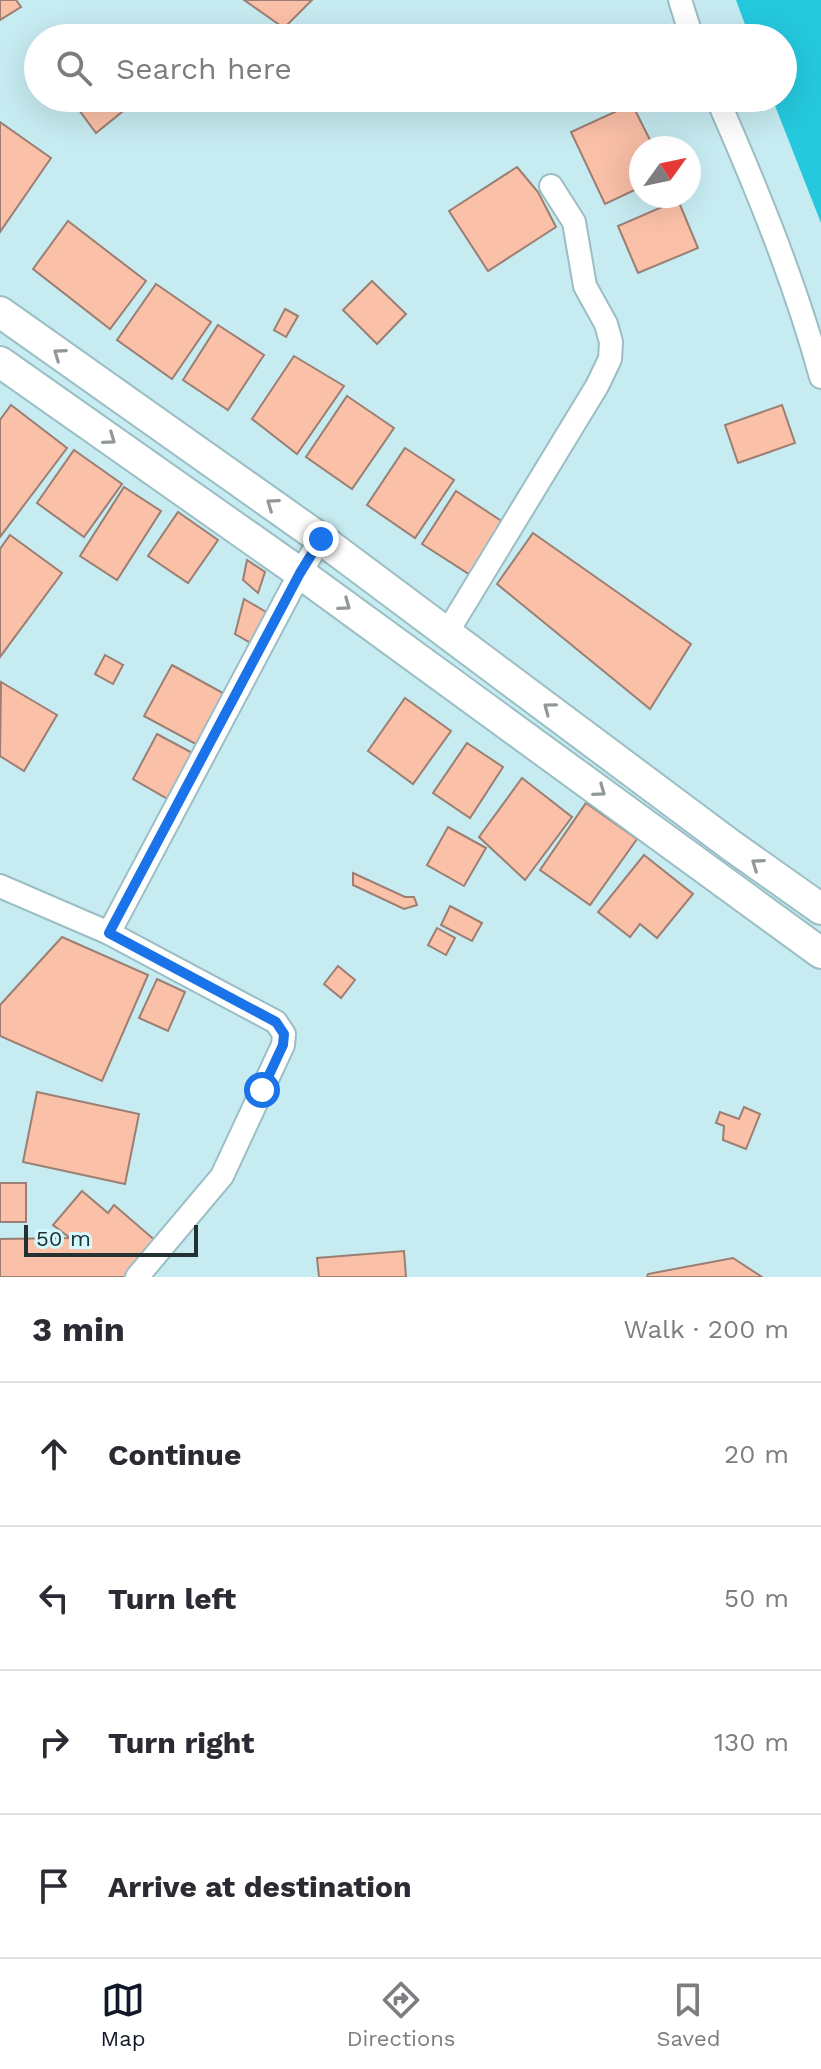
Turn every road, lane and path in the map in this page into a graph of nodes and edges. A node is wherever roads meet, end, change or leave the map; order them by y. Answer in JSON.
{"nodes":[{"id":1,"x":680,"y":0,"type":"edge"},
{"id":2,"x":688,"y":24,"type":"edge"},
{"id":3,"x":723,"y":112,"type":"edge"},
{"id":4,"x":551,"y":186,"type":"dead end"},
{"id":5,"x":0,"y":312,"type":"edge"},
{"id":6,"x":0,"y":362,"type":"edge"},
{"id":7,"x":821,"y":377,"type":"edge"},
{"id":8,"x":321,"y":539,"type":"junction"},
{"id":9,"x":300,"y":573,"type":"junction"},
{"id":10,"x":448,"y":631,"type":"junction"},
{"id":11,"x":0,"y":886,"type":"edge"},
{"id":12,"x":821,"y":909,"type":"edge"},
{"id":13,"x":109,"y":933,"type":"junction"},
{"id":14,"x":821,"y":953,"type":"edge"},
{"id":15,"x":137,"y":1277,"type":"edge"}],
"edges":[{"from":1,"to":2,"type":"street"},
{"from":3,"to":7,"type":"street"},
{"from":4,"to":10,"type":"street"},
{"from":8,"to":5,"type":"main road","one_way":true},
{"from":6,"to":9,"type":"main road","one_way":true},
{"from":8,"to":9,"type":"street"},
{"from":8,"to":10,"type":"main road"},
{"from":9,"to":13,"type":"street"},
{"from":9,"to":14,"type":"main road","one_way":true},
{"from":12,"to":10,"type":"main road","one_way":true},
{"from":11,"to":13,"type":"street"},
{"from":13,"to":15,"type":"street"}]}
